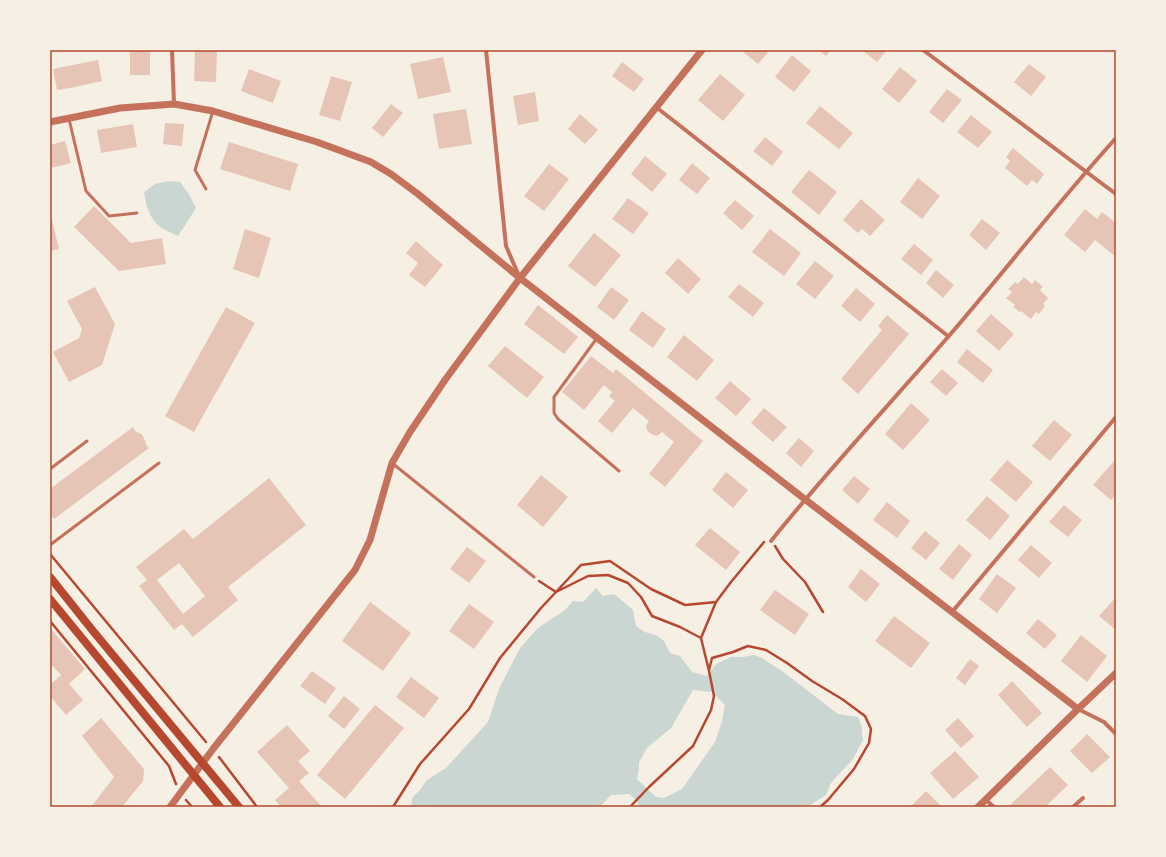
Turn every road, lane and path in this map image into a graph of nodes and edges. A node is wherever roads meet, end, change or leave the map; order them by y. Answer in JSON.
{"nodes":[{"id":1,"x":172,"y":50,"type":"edge"},
{"id":2,"x":486,"y":50,"type":"edge"},
{"id":3,"x":702,"y":50,"type":"edge"},
{"id":4,"x":923,"y":50,"type":"edge"},
{"id":5,"x":174,"y":104,"type":"junction"},
{"id":6,"x":656,"y":107,"type":"junction"},
{"id":7,"x":213,"y":111,"type":"junction"},
{"id":8,"x":69,"y":118,"type":"junction"},
{"id":9,"x":50,"y":122,"type":"edge"},
{"id":10,"x":1116,"y":138,"type":"edge"},
{"id":11,"x":1086,"y":171,"type":"junction"},
{"id":12,"x":206,"y":189,"type":"dead end"},
{"id":13,"x":1116,"y":194,"type":"edge"},
{"id":14,"x":137,"y":213,"type":"dead end"},
{"id":15,"x":520,"y":278,"type":"junction"},
{"id":16,"x":948,"y":336,"type":"junction"},
{"id":17,"x":597,"y":338,"type":"junction"},
{"id":18,"x":1116,"y":417,"type":"edge"},
{"id":19,"x":87,"y":441,"type":"dead end"},
{"id":20,"x":159,"y":463,"type":"dead end"},
{"id":21,"x":392,"y":463,"type":"junction"},
{"id":22,"x":50,"y":469,"type":"edge"},
{"id":23,"x":619,"y":471,"type":"dead end"},
{"id":24,"x":804,"y":500,"type":"junction"},
{"id":25,"x":771,"y":541,"type":"junction"},
{"id":26,"x":50,"y":544,"type":"edge"},
{"id":27,"x":50,"y":554,"type":"edge"},
{"id":28,"x":50,"y":577,"type":"edge"},
{"id":29,"x":534,"y":577,"type":"joint"},
{"id":30,"x":556,"y":592,"type":"junction"},
{"id":31,"x":50,"y":599,"type":"edge"},
{"id":32,"x":716,"y":602,"type":"junction"},
{"id":33,"x":823,"y":612,"type":"dead end"},
{"id":34,"x":952,"y":612,"type":"junction"},
{"id":35,"x":50,"y":621,"type":"edge"},
{"id":36,"x":701,"y":638,"type":"junction"},
{"id":37,"x":709,"y":671,"type":"junction"},
{"id":38,"x":1116,"y":673,"type":"edge"},
{"id":39,"x":1078,"y":709,"type":"junction"},
{"id":40,"x":1116,"y":734,"type":"edge"},
{"id":41,"x":213,"y":749,"type":"junction"},
{"id":42,"x":202,"y":763,"type":"junction"},
{"id":43,"x":194,"y":776,"type":"junction"},
{"id":44,"x":181,"y":794,"type":"junction"},
{"id":45,"x":1083,"y":798,"type":"dead end"},
{"id":46,"x":986,"y":800,"type":"junction"},
{"id":47,"x":170,"y":807,"type":"edge"},
{"id":48,"x":192,"y":807,"type":"edge"},
{"id":49,"x":220,"y":807,"type":"edge"},
{"id":50,"x":239,"y":807,"type":"edge"},
{"id":51,"x":258,"y":807,"type":"edge"},
{"id":52,"x":393,"y":807,"type":"edge"},
{"id":53,"x":630,"y":807,"type":"edge"},
{"id":54,"x":820,"y":807,"type":"edge"},
{"id":55,"x":978,"y":807,"type":"edge"},
{"id":56,"x":994,"y":807,"type":"edge"},
{"id":57,"x":1073,"y":807,"type":"edge"}],
"edges":[{"from":1,"to":5,"type":"street"},
{"from":2,"to":15,"type":"street"},
{"from":3,"to":6,"type":"street"},
{"from":4,"to":11,"type":"street"},
{"from":5,"to":7,"type":"street"},
{"from":5,"to":8,"type":"street"},
{"from":6,"to":15,"type":"street"},
{"from":6,"to":16,"type":"street"},
{"from":7,"to":12,"type":"lane"},
{"from":7,"to":15,"type":"street"},
{"from":8,"to":9,"type":"street"},
{"from":8,"to":14,"type":"lane"},
{"from":10,"to":11,"type":"street"},
{"from":11,"to":13,"type":"street"},
{"from":11,"to":16,"type":"street"},
{"from":15,"to":17,"type":"street"},
{"from":15,"to":21,"type":"street"},
{"from":16,"to":24,"type":"street"},
{"from":17,"to":23,"type":"lane"},
{"from":17,"to":24,"type":"street"},
{"from":18,"to":34,"type":"street"},
{"from":19,"to":22,"type":"lane"},
{"from":20,"to":26,"type":"lane"},
{"from":21,"to":29,"type":"lane"},
{"from":21,"to":41,"type":"street"},
{"from":24,"to":25,"type":"street"},
{"from":24,"to":34,"type":"street"},
{"from":25,"to":32,"type":"path"},
{"from":25,"to":33,"type":"path"},
{"from":27,"to":41,"type":"path"},
{"from":28,"to":42,"type":"main road"},
{"from":29,"to":30,"type":"path"},
{"from":30,"to":32,"type":"path"},
{"from":30,"to":36,"type":"path"},
{"from":30,"to":52,"type":"path"},
{"from":31,"to":43,"type":"main road"},
{"from":32,"to":36,"type":"path"},
{"from":34,"to":39,"type":"street"},
{"from":35,"to":44,"type":"path"},
{"from":36,"to":37,"type":"path"},
{"from":37,"to":53,"type":"path"},
{"from":37,"to":54,"type":"path"},
{"from":38,"to":39,"type":"street"},
{"from":39,"to":40,"type":"street"},
{"from":39,"to":46,"type":"street"},
{"from":41,"to":42,"type":"street"},
{"from":41,"to":51,"type":"path"},
{"from":42,"to":43,"type":"street"},
{"from":42,"to":50,"type":"main road"},
{"from":43,"to":44,"type":"street"},
{"from":43,"to":49,"type":"main road"},
{"from":44,"to":47,"type":"street"},
{"from":44,"to":48,"type":"path"},
{"from":45,"to":57,"type":"street"},
{"from":46,"to":55,"type":"street"},
{"from":46,"to":56,"type":"street"}]}
